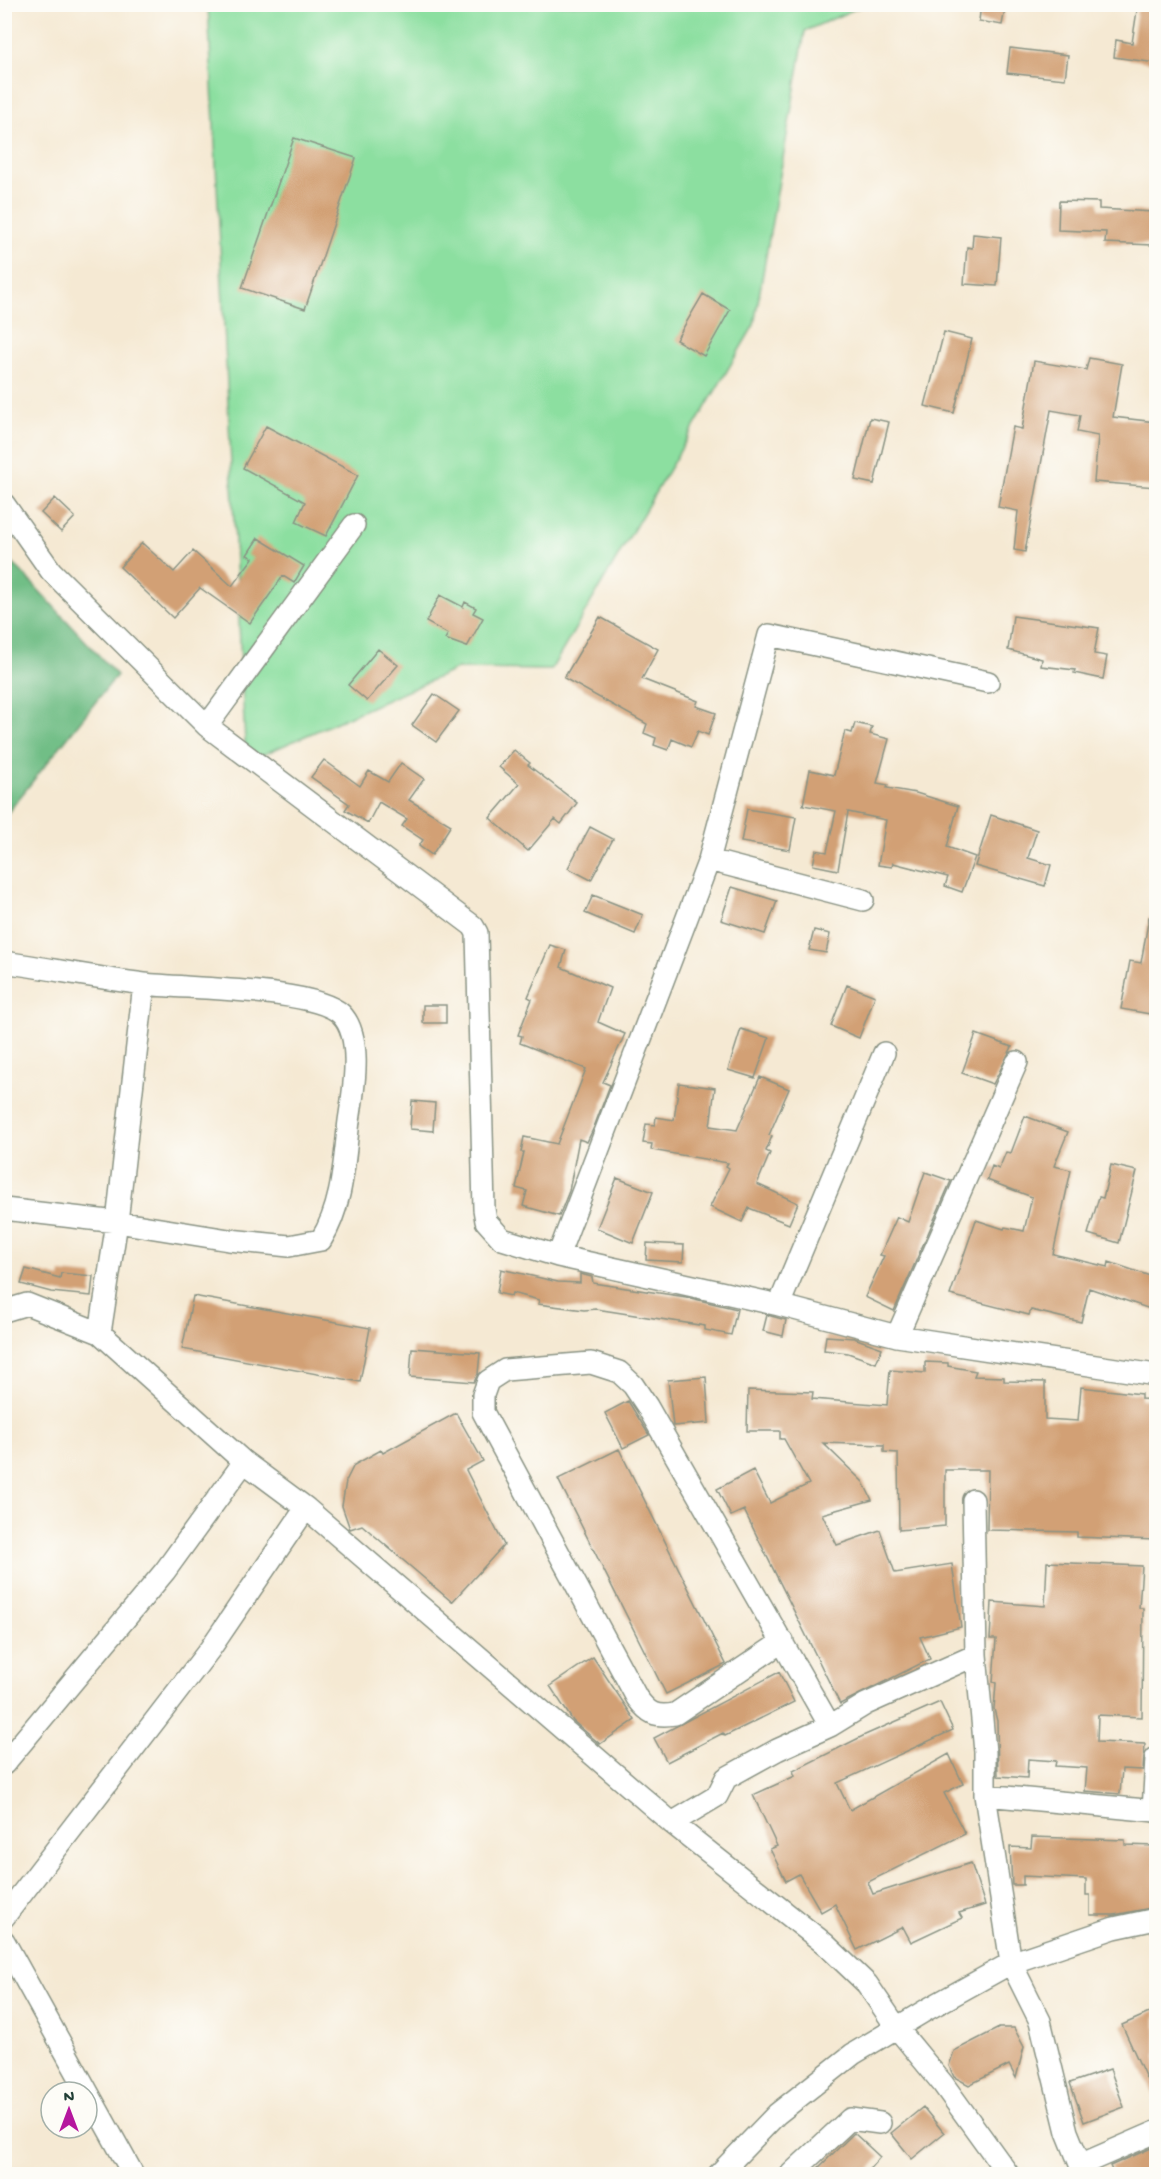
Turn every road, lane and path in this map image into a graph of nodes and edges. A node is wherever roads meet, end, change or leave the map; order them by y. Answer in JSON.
{"nodes":[{"id":1,"x":4,"y":504,"type":"edge"},
{"id":2,"x":354,"y":525,"type":"dead end"},
{"id":3,"x":988,"y":682,"type":"dead end"},
{"id":4,"x":207,"y":726,"type":"junction"},
{"id":5,"x":709,"y":860,"type":"junction"},
{"id":6,"x":863,"y":900,"type":"dead end"},
{"id":7,"x":4,"y":962,"type":"edge"},
{"id":8,"x":144,"y":984,"type":"junction"},
{"id":9,"x":884,"y":1053,"type":"dead end"},
{"id":10,"x":1017,"y":1062,"type":"dead end"},
{"id":11,"x":4,"y":1209,"type":"edge"},
{"id":12,"x":117,"y":1222,"type":"junction"},
{"id":13,"x":558,"y":1256,"type":"junction"},
{"id":14,"x":779,"y":1305,"type":"junction"},
{"id":15,"x":4,"y":1311,"type":"edge"},
{"id":16,"x":100,"y":1333,"type":"junction"},
{"id":17,"x":897,"y":1336,"type":"junction"},
{"id":18,"x":1156,"y":1375,"type":"edge"},
{"id":19,"x":244,"y":1462,"type":"junction"},
{"id":20,"x":973,"y":1500,"type":"dead end"},
{"id":21,"x":306,"y":1508,"type":"junction"},
{"id":22,"x":783,"y":1641,"type":"junction"},
{"id":23,"x":976,"y":1655,"type":"junction"},
{"id":24,"x":830,"y":1726,"type":"junction"},
{"id":25,"x":1156,"y":1758,"type":"edge"},
{"id":26,"x":4,"y":1764,"type":"edge"},
{"id":27,"x":986,"y":1795,"type":"junction"},
{"id":28,"x":1155,"y":1811,"type":"edge"},
{"id":29,"x":672,"y":1822,"type":"junction"},
{"id":30,"x":4,"y":1917,"type":"edge"},
{"id":31,"x":1156,"y":1919,"type":"edge"},
{"id":32,"x":4,"y":1941,"type":"edge"},
{"id":33,"x":1011,"y":1963,"type":"junction"},
{"id":34,"x":897,"y":2028,"type":"junction"},
{"id":35,"x":880,"y":2122,"type":"dead end"},
{"id":36,"x":1156,"y":2132,"type":"edge"},
{"id":37,"x":1082,"y":2170,"type":"edge"},
{"id":38,"x":133,"y":2175,"type":"edge"},
{"id":39,"x":719,"y":2175,"type":"edge"},
{"id":40,"x":791,"y":2175,"type":"edge"},
{"id":41,"x":1008,"y":2175,"type":"edge"}],
"edges":[{"from":1,"to":4,"type":"street"},
{"from":2,"to":4,"type":"street"},
{"from":3,"to":5,"type":"street"},
{"from":4,"to":13,"type":"street"},
{"from":5,"to":6,"type":"street"},
{"from":5,"to":13,"type":"street"},
{"from":7,"to":8,"type":"street"},
{"from":8,"to":12,"type":"street"},
{"from":8,"to":12,"type":"street"},
{"from":9,"to":14,"type":"street"},
{"from":10,"to":17,"type":"street"},
{"from":11,"to":12,"type":"street"},
{"from":12,"to":16,"type":"street"},
{"from":13,"to":14,"type":"street"},
{"from":14,"to":17,"type":"street"},
{"from":15,"to":16,"type":"street"},
{"from":16,"to":19,"type":"street"},
{"from":17,"to":18,"type":"street"},
{"from":19,"to":21,"type":"street"},
{"from":19,"to":26,"type":"street"},
{"from":20,"to":23,"type":"street"},
{"from":21,"to":29,"type":"street"},
{"from":21,"to":30,"type":"street"},
{"from":22,"to":22,"type":"street"},
{"from":22,"to":24,"type":"street"},
{"from":23,"to":24,"type":"street"},
{"from":23,"to":27,"type":"street"},
{"from":24,"to":29,"type":"street"},
{"from":25,"to":28,"type":"street"},
{"from":27,"to":28,"type":"street"},
{"from":27,"to":33,"type":"street"},
{"from":29,"to":34,"type":"street"},
{"from":31,"to":33,"type":"street"},
{"from":32,"to":38,"type":"street"},
{"from":33,"to":34,"type":"street"},
{"from":33,"to":37,"type":"street"},
{"from":34,"to":39,"type":"street"},
{"from":34,"to":41,"type":"street"},
{"from":35,"to":40,"type":"street"},
{"from":36,"to":37,"type":"street"}]}
